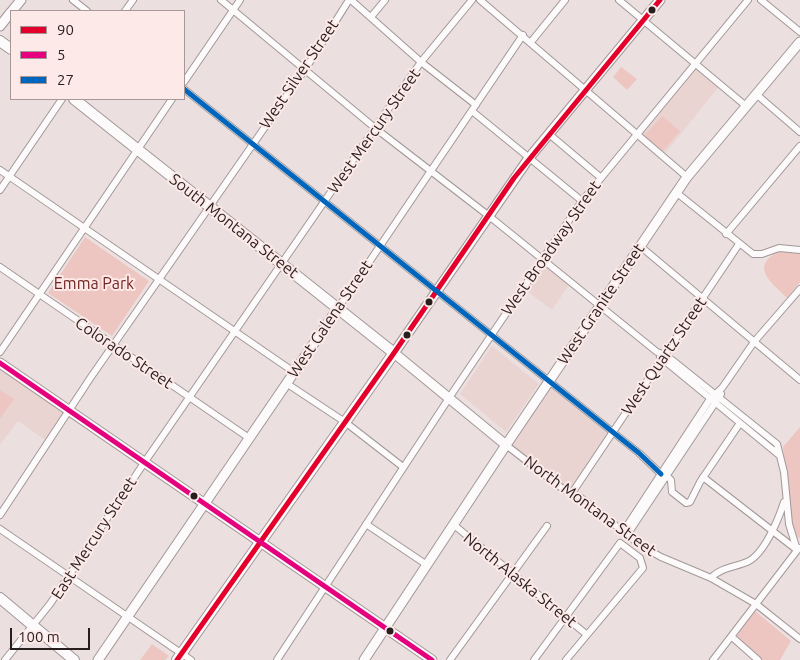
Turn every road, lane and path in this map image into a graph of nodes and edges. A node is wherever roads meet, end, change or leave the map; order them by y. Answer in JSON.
{"nodes":[{"id":1,"x":73,"y":0,"type":"edge"},
{"id":2,"x":222,"y":0,"type":"edge"},
{"id":3,"x":240,"y":0,"type":"edge"},
{"id":4,"x":350,"y":0,"type":"edge"},
{"id":5,"x":385,"y":0,"type":"edge"},
{"id":6,"x":472,"y":0,"type":"edge"},
{"id":7,"x":480,"y":0,"type":"edge"},
{"id":8,"x":565,"y":0,"type":"edge"},
{"id":9,"x":619,"y":0,"type":"edge"},
{"id":10,"x":660,"y":0,"type":"edge"},
{"id":11,"x":748,"y":0,"type":"edge"},
{"id":12,"x":761,"y":0,"type":"edge"},
{"id":13,"x":87,"y":10,"type":"edge"},
{"id":14,"x":233,"y":10,"type":"junction"},
{"id":15,"x":10,"y":14,"type":"edge"},
{"id":16,"x":371,"y":17,"type":"junction"},
{"id":17,"x":643,"y":21,"type":"junction"},
{"id":18,"x":0,"y":26,"type":"edge"},
{"id":19,"x":800,"y":32,"type":"edge"},
{"id":20,"x":523,"y":35,"type":"junction"},
{"id":21,"x":0,"y":41,"type":"edge"},
{"id":22,"x":530,"y":42,"type":"junction"},
{"id":23,"x":800,"y":42,"type":"edge"},
{"id":24,"x":10,"y":49,"type":"edge"},
{"id":25,"x":421,"y":62,"type":"junction"},
{"id":26,"x":696,"y":62,"type":"junction"},
{"id":27,"x":306,"y":68,"type":"junction"},
{"id":28,"x":185,"y":81,"type":"edge"},
{"id":29,"x":185,"y":90,"type":"edge"},
{"id":30,"x":585,"y":91,"type":"junction"},
{"id":31,"x":756,"y":94,"type":"junction"},
{"id":32,"x":61,"y":100,"type":"edge"},
{"id":33,"x":75,"y":100,"type":"edge"},
{"id":34,"x":171,"y":100,"type":"edge"},
{"id":35,"x":746,"y":106,"type":"junction"},
{"id":36,"x":474,"y":108,"type":"junction"},
{"id":37,"x":375,"y":128,"type":"junction"},
{"id":38,"x":800,"y":132,"type":"edge"},
{"id":39,"x":636,"y":133,"type":"junction"},
{"id":40,"x":548,"y":134,"type":"junction"},
{"id":41,"x":251,"y":143,"type":"junction"},
{"id":42,"x":800,"y":146,"type":"edge"},
{"id":43,"x":138,"y":149,"type":"junction"},
{"id":44,"x":529,"y":158,"type":"junction"},
{"id":45,"x":0,"y":170,"type":"edge"},
{"id":46,"x":431,"y":171,"type":"junction"},
{"id":47,"x":9,"y":177,"type":"junction"},
{"id":48,"x":600,"y":177,"type":"junction"},
{"id":49,"x":687,"y":177,"type":"junction"},
{"id":50,"x":0,"y":190,"type":"edge"},
{"id":51,"x":677,"y":193,"type":"junction"},
{"id":52,"x":582,"y":201,"type":"junction"},
{"id":53,"x":325,"y":202,"type":"junction"},
{"id":54,"x":210,"y":207,"type":"junction"},
{"id":55,"x":489,"y":216,"type":"junction"},
{"id":56,"x":84,"y":229,"type":"junction"},
{"id":57,"x":726,"y":234,"type":"junction"},
{"id":58,"x":739,"y":244,"type":"junction"},
{"id":59,"x":379,"y":246,"type":"junction"},
{"id":60,"x":640,"y":246,"type":"junction"},
{"id":61,"x":800,"y":250,"type":"edge"},
{"id":62,"x":542,"y":259,"type":"junction"},
{"id":63,"x":282,"y":264,"type":"junction"},
{"id":64,"x":0,"y":267,"type":"edge"},
{"id":65,"x":160,"y":280,"type":"junction"},
{"id":66,"x":800,"y":289,"type":"edge"},
{"id":67,"x":436,"y":292,"type":"junction"},
{"id":68,"x":39,"y":295,"type":"junction"},
{"id":69,"x":702,"y":299,"type":"junction"},
{"id":70,"x":600,"y":306,"type":"junction"},
{"id":71,"x":338,"y":308,"type":"junction"},
{"id":72,"x":234,"y":332,"type":"junction"},
{"id":73,"x":490,"y":336,"type":"junction"},
{"id":74,"x":754,"y":342,"type":"junction"},
{"id":75,"x":114,"y":345,"type":"junction"},
{"id":76,"x":0,"y":352,"type":"edge"},
{"id":77,"x":394,"y":353,"type":"junction"},
{"id":78,"x":663,"y":357,"type":"junction"},
{"id":79,"x":0,"y":363,"type":"edge"},
{"id":80,"x":294,"y":372,"type":"junction"},
{"id":81,"x":800,"y":380,"type":"edge"},
{"id":82,"x":549,"y":382,"type":"junction"},
{"id":83,"x":286,"y":383,"type":"junction"},
{"id":84,"x":717,"y":395,"type":"junction"},
{"id":85,"x":189,"y":397,"type":"junction"},
{"id":86,"x":449,"y":398,"type":"junction"},
{"id":87,"x":713,"y":401,"type":"junction"},
{"id":88,"x":69,"y":411,"type":"junction"},
{"id":89,"x":345,"y":422,"type":"junction"},
{"id":90,"x":740,"y":423,"type":"junction"},
{"id":91,"x":613,"y":432,"type":"junction"},
{"id":92,"x":249,"y":438,"type":"junction"},
{"id":93,"x":506,"y":444,"type":"junction"},
{"id":94,"x":780,"y":456,"type":"junction"},
{"id":95,"x":144,"y":462,"type":"junction"},
{"id":96,"x":404,"y":467,"type":"junction"},
{"id":97,"x":664,"y":475,"type":"junction"},
{"id":98,"x":703,"y":477,"type":"junction"},
{"id":99,"x":572,"y":493,"type":"junction"},
{"id":100,"x":785,"y":498,"type":"junction"},
{"id":101,"x":204,"y":504,"type":"junction"},
{"id":102,"x":0,"y":515,"type":"edge"},
{"id":103,"x":366,"y":524,"type":"junction"},
{"id":104,"x":454,"y":525,"type":"junction"},
{"id":105,"x":547,"y":526,"type":"dead end"},
{"id":106,"x":0,"y":529,"type":"edge"},
{"id":107,"x":772,"y":531,"type":"junction"},
{"id":108,"x":625,"y":533,"type":"junction"},
{"id":109,"x":260,"y":543,"type":"junction"},
{"id":110,"x":798,"y":549,"type":"edge"},
{"id":111,"x":427,"y":565,"type":"junction"},
{"id":112,"x":513,"y":572,"type":"junction"},
{"id":113,"x":69,"y":577,"type":"junction"},
{"id":114,"x":711,"y":578,"type":"junction"},
{"id":115,"x":325,"y":587,"type":"junction"},
{"id":116,"x":0,"y":598,"type":"edge"},
{"id":117,"x":756,"y":604,"type":"junction"},
{"id":118,"x":128,"y":617,"type":"junction"},
{"id":119,"x":565,"y":617,"type":"junction"},
{"id":120,"x":34,"y":626,"type":"junction"},
{"id":121,"x":386,"y":628,"type":"junction"},
{"id":122,"x":586,"y":634,"type":"junction"},
{"id":123,"x":732,"y":637,"type":"junction"},
{"id":124,"x":799,"y":638,"type":"edge"},
{"id":125,"x":179,"y":657,"type":"edge"},
{"id":126,"x":5,"y":660,"type":"edge"},
{"id":127,"x":74,"y":660,"type":"edge"},
{"id":128,"x":98,"y":660,"type":"edge"},
{"id":129,"x":191,"y":660,"type":"edge"},
{"id":130,"x":277,"y":660,"type":"edge"},
{"id":131,"x":364,"y":660,"type":"edge"},
{"id":132,"x":432,"y":660,"type":"edge"},
{"id":133,"x":450,"y":660,"type":"edge"},
{"id":134,"x":534,"y":660,"type":"edge"},
{"id":135,"x":566,"y":660,"type":"edge"},
{"id":136,"x":713,"y":660,"type":"edge"},
{"id":137,"x":758,"y":660,"type":"edge"}],
"edges":[{"from":1,"to":13,"type":"street"},
{"from":2,"to":14,"type":"street"},
{"from":3,"to":14,"type":"street"},
{"from":4,"to":16,"type":"street","name":"West Silver Street"},
{"from":4,"to":27,"type":"street","name":"West Silver Street"},
{"from":5,"to":16,"type":"street"},
{"from":6,"to":25,"type":"street","name":"West Mercury Street"},
{"from":7,"to":20,"type":"street"},
{"from":8,"to":22,"type":"street"},
{"from":9,"to":17,"type":"street"},
{"from":10,"to":17,"type":"street"},
{"from":11,"to":26,"type":"street","name":"West Broadway Street"},
{"from":12,"to":19,"type":"street"},
{"from":14,"to":27,"type":"street"},
{"from":14,"to":28,"type":"street"},
{"from":15,"to":18,"type":"street"},
{"from":16,"to":25,"type":"street","name":"West Silver Street"},
{"from":17,"to":26,"type":"street"},
{"from":17,"to":30,"type":"street"},
{"from":20,"to":22,"type":"street"},
{"from":20,"to":36,"type":"street","name":"West Galena Street"},
{"from":21,"to":24,"type":"main road"},
{"from":22,"to":30,"type":"street"},
{"from":23,"to":31,"type":"street","name":"West Granite Street"},
{"from":25,"to":36,"type":"street","name":"West Silver Street"},
{"from":25,"to":37,"type":"street","name":"West Mercury Street"},
{"from":26,"to":35,"type":"street"},
{"from":26,"to":39,"type":"street","name":"West Broadway Street"},
{"from":27,"to":37,"type":"street"},
{"from":27,"to":41,"type":"street","name":"West Silver Street"},
{"from":29,"to":41,"type":"street"},
{"from":30,"to":39,"type":"street"},
{"from":30,"to":40,"type":"street"},
{"from":31,"to":35,"type":"street","name":"West Granite Street"},
{"from":31,"to":38,"type":"street"},
{"from":32,"to":47,"type":"street"},
{"from":33,"to":43,"type":"main road","name":"South Montana Street"},
{"from":34,"to":43,"type":"street"},
{"from":35,"to":49,"type":"street","name":"West Granite Street"},
{"from":36,"to":44,"type":"street","name":"West Silver Street"},
{"from":36,"to":46,"type":"street","name":"West Galena Street"},
{"from":37,"to":46,"type":"street"},
{"from":37,"to":53,"type":"street","name":"West Mercury Street"},
{"from":39,"to":48,"type":"street","name":"West Broadway Street"},
{"from":39,"to":49,"type":"street"},
{"from":40,"to":44,"type":"street"},
{"from":40,"to":48,"type":"street"},
{"from":41,"to":53,"type":"street"},
{"from":41,"to":54,"type":"street","name":"West Silver Street"},
{"from":42,"to":57,"type":"street"},
{"from":43,"to":54,"type":"main road","name":"South Montana Street"},
{"from":43,"to":56,"type":"street"},
{"from":44,"to":52,"type":"street","name":"West Silver Street"},
{"from":44,"to":55,"type":"street"},
{"from":45,"to":47,"type":"street"},
{"from":46,"to":55,"type":"street"},
{"from":46,"to":59,"type":"street","name":"West Galena Street"},
{"from":47,"to":50,"type":"street"},
{"from":47,"to":56,"type":"street"},
{"from":48,"to":52,"type":"street","name":"West Broadway Street"},
{"from":49,"to":51,"type":"street","name":"West Granite Street"},
{"from":51,"to":57,"type":"street"},
{"from":51,"to":60,"type":"street","name":"West Granite Street"},
{"from":52,"to":62,"type":"street","name":"West Broadway Street"},
{"from":53,"to":59,"type":"street"},
{"from":53,"to":63,"type":"street","name":"West Mercury Street"},
{"from":54,"to":63,"type":"main road","name":"South Montana Street"},
{"from":54,"to":65,"type":"street","name":"West Silver Street"},
{"from":55,"to":62,"type":"street"},
{"from":55,"to":67,"type":"street"},
{"from":56,"to":65,"type":"street"},
{"from":56,"to":68,"type":"street"},
{"from":57,"to":58,"type":"street"},
{"from":58,"to":61,"type":"street"},
{"from":58,"to":69,"type":"street","name":"West Quartz Street"},
{"from":59,"to":67,"type":"street"},
{"from":59,"to":71,"type":"street","name":"West Galena Street"},
{"from":60,"to":69,"type":"street"},
{"from":60,"to":70,"type":"street","name":"West Granite Street"},
{"from":62,"to":70,"type":"street"},
{"from":62,"to":73,"type":"street","name":"West Broadway Street"},
{"from":63,"to":71,"type":"main road","name":"South Montana Street"},
{"from":63,"to":72,"type":"street","name":"West Mercury Street"},
{"from":64,"to":68,"type":"street","name":"Colorado Street"},
{"from":65,"to":72,"type":"street"},
{"from":65,"to":75,"type":"street","name":"West Silver Street"},
{"from":66,"to":74,"type":"street"},
{"from":67,"to":73,"type":"street"},
{"from":67,"to":77,"type":"street"},
{"from":68,"to":75,"type":"street","name":"Colorado Street"},
{"from":68,"to":76,"type":"street"},
{"from":69,"to":74,"type":"street"},
{"from":69,"to":78,"type":"street","name":"West Quartz Street"},
{"from":70,"to":78,"type":"street"},
{"from":70,"to":82,"type":"street","name":"West Granite Street"},
{"from":71,"to":77,"type":"main road","name":"South Montana Street"},
{"from":71,"to":80,"type":"street","name":"West Galena Street"},
{"from":72,"to":80,"type":"street"},
{"from":72,"to":85,"type":"street","name":"West Mercury Street"},
{"from":73,"to":82,"type":"street"},
{"from":73,"to":86,"type":"street","name":"West Broadway Street"},
{"from":74,"to":81,"type":"street"},
{"from":74,"to":84,"type":"street"},
{"from":75,"to":85,"type":"street","name":"Colorado Street"},
{"from":75,"to":88,"type":"street","name":"West Silver Street"},
{"from":77,"to":86,"type":"street","name":"North Montana Street"},
{"from":77,"to":89,"type":"main road"},
{"from":78,"to":84,"type":"street"},
{"from":78,"to":87,"type":"street"},
{"from":78,"to":91,"type":"street","name":"West Quartz Street"},
{"from":79,"to":88,"type":"street"},
{"from":80,"to":83,"type":"street","name":"West Galena Street"},
{"from":82,"to":91,"type":"street"},
{"from":82,"to":93,"type":"street","name":"West Granite Street"},
{"from":83,"to":89,"type":"street"},
{"from":83,"to":92,"type":"street","name":"West Galena Street"},
{"from":84,"to":87,"type":"street"},
{"from":84,"to":94,"type":"street"},
{"from":85,"to":92,"type":"street","name":"Colorado Street"},
{"from":85,"to":95,"type":"street","name":"West Mercury Street"},
{"from":86,"to":93,"type":"street","name":"North Montana Street"},
{"from":86,"to":96,"type":"street","name":"West Broadway Street"},
{"from":87,"to":90,"type":"street"},
{"from":87,"to":97,"type":"street"},
{"from":88,"to":95,"type":"street"},
{"from":88,"to":102,"type":"street","name":"West Silver Street"},
{"from":89,"to":96,"type":"street"},
{"from":89,"to":109,"type":"main road"},
{"from":90,"to":94,"type":"street"},
{"from":90,"to":98,"type":"street"},
{"from":91,"to":97,"type":"street"},
{"from":91,"to":99,"type":"street","name":"West Quartz Street"},
{"from":92,"to":101,"type":"street","name":"West Galena Street"},
{"from":93,"to":99,"type":"street","name":"North Montana Street"},
{"from":93,"to":104,"type":"street","name":"West Granite Street"},
{"from":94,"to":100,"type":"street"},
{"from":95,"to":101,"type":"street"},
{"from":95,"to":113,"type":"street","name":"East Mercury Street"},
{"from":96,"to":103,"type":"street","name":"West Broadway Street"},
{"from":97,"to":98,"type":"street"},
{"from":97,"to":108,"type":"street"},
{"from":98,"to":107,"type":"street"},
{"from":99,"to":108,"type":"street","name":"North Montana Street"},
{"from":100,"to":107,"type":"street"},
{"from":100,"to":110,"type":"street"},
{"from":101,"to":109,"type":"street"},
{"from":101,"to":118,"type":"street","name":"West Galena Street"},
{"from":103,"to":111,"type":"street"},
{"from":103,"to":115,"type":"street","name":"West Broadway Street"},
{"from":104,"to":111,"type":"street","name":"West Granite Street"},
{"from":104,"to":112,"type":"street","name":"North Alaska Street"},
{"from":105,"to":112,"type":"street"},
{"from":106,"to":113,"type":"street"},
{"from":107,"to":110,"type":"street"},
{"from":107,"to":114,"type":"street"},
{"from":108,"to":114,"type":"street","name":"North Montana Street"},
{"from":109,"to":115,"type":"street"},
{"from":109,"to":125,"type":"main road"},
{"from":110,"to":117,"type":"street"},
{"from":111,"to":121,"type":"street","name":"West Granite Street"},
{"from":112,"to":119,"type":"street","name":"North Alaska Street"},
{"from":112,"to":133,"type":"street"},
{"from":113,"to":118,"type":"street"},
{"from":113,"to":120,"type":"street","name":"East Mercury Street"},
{"from":114,"to":117,"type":"street","name":"North Montana Street"},
{"from":115,"to":121,"type":"street"},
{"from":115,"to":130,"type":"street","name":"West Broadway Street"},
{"from":116,"to":120,"type":"main road"},
{"from":117,"to":123,"type":"street"},
{"from":117,"to":124,"type":"street","name":"North Montana Street"},
{"from":118,"to":125,"type":"street"},
{"from":118,"to":128,"type":"street","name":"West Galena Street"},
{"from":119,"to":122,"type":"street","name":"North Alaska Street"},
{"from":119,"to":122,"type":"street"},
{"from":119,"to":134,"type":"street"},
{"from":120,"to":126,"type":"street","name":"East Mercury Street"},
{"from":120,"to":127,"type":"main road"},
{"from":121,"to":131,"type":"street","name":"West Granite Street"},
{"from":121,"to":132,"type":"street"},
{"from":122,"to":135,"type":"street"},
{"from":123,"to":136,"type":"street"},
{"from":123,"to":137,"type":"street"},
{"from":125,"to":129,"type":"street"}]}
